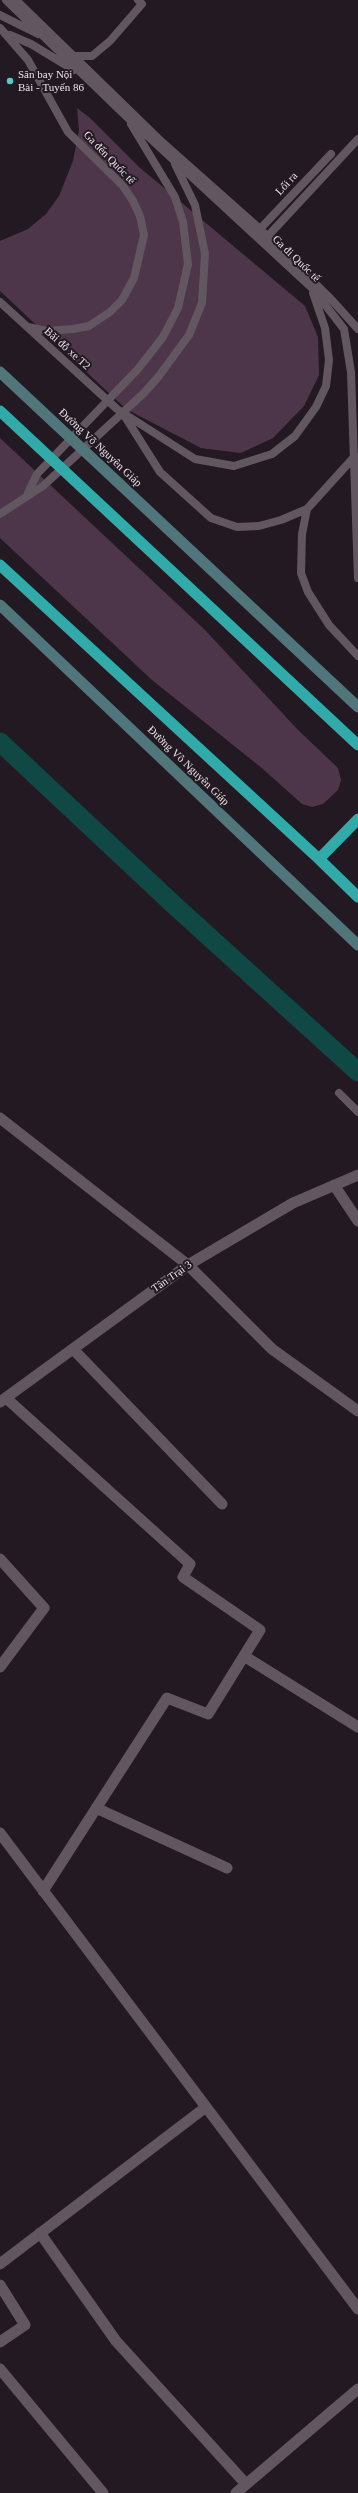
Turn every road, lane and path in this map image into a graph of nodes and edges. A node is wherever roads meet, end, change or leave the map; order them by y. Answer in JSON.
{"nodes":[{"id":1,"x":6,"y":0,"type":"edge"},
{"id":2,"x":16,"y":0,"type":"edge"},
{"id":3,"x":138,"y":0,"type":"edge"},
{"id":4,"x":0,"y":2,"type":"edge"},
{"id":5,"x":0,"y":15,"type":"edge"},
{"id":6,"x":0,"y":28,"type":"edge"},
{"id":7,"x":8,"y":34,"type":"junction"},
{"id":8,"x":46,"y":38,"type":"junction"},
{"id":9,"x":73,"y":56,"type":"junction"},
{"id":10,"x":121,"y":103,"type":"junction"},
{"id":11,"x":126,"y":116,"type":"junction"},
{"id":12,"x":358,"y":139,"type":"edge"},
{"id":13,"x":162,"y":142,"type":"junction"},
{"id":14,"x":330,"y":154,"type":"dead end"},
{"id":15,"x":260,"y":229,"type":"junction"},
{"id":16,"x":267,"y":237,"type":"junction"},
{"id":17,"x":312,"y":288,"type":"junction"},
{"id":18,"x":0,"y":302,"type":"edge"},
{"id":19,"x":27,"y":327,"type":"junction"},
{"id":20,"x":358,"y":329,"type":"edge"},
{"id":21,"x":0,"y":372,"type":"edge"},
{"id":22,"x":121,"y":411,"type":"junction"},
{"id":23,"x":0,"y":412,"type":"edge"},
{"id":24,"x":358,"y":453,"type":"edge"},
{"id":25,"x":28,"y":493,"type":"junction"},
{"id":26,"x":307,"y":509,"type":"junction"},
{"id":27,"x":0,"y":514,"type":"edge"},
{"id":28,"x":0,"y":565,"type":"edge"},
{"id":29,"x":358,"y":578,"type":"edge"},
{"id":30,"x":2,"y":609,"type":"edge"},
{"id":31,"x":358,"y":656,"type":"edge"},
{"id":32,"x":358,"y":707,"type":"edge"},
{"id":33,"x":358,"y":745,"type":"edge"},
{"id":34,"x":358,"y":819,"type":"edge"},
{"id":35,"x":319,"y":859,"type":"junction"},
{"id":36,"x":358,"y":897,"type":"edge"},
{"id":37,"x":358,"y":946,"type":"edge"},
{"id":38,"x":339,"y":1093,"type":"dead end"},
{"id":39,"x":358,"y":1112,"type":"edge"},
{"id":40,"x":0,"y":1118,"type":"edge"},
{"id":41,"x":358,"y":1175,"type":"edge"},
{"id":42,"x":334,"y":1185,"type":"junction"},
{"id":43,"x":358,"y":1221,"type":"edge"},
{"id":44,"x":188,"y":1265,"type":"junction"},
{"id":45,"x":72,"y":1349,"type":"junction"},
{"id":46,"x":3,"y":1400,"type":"edge"},
{"id":47,"x":358,"y":1412,"type":"edge"},
{"id":48,"x":222,"y":1504,"type":"dead end"},
{"id":49,"x":0,"y":1558,"type":"edge"},
{"id":50,"x":244,"y":1656,"type":"junction"},
{"id":51,"x":0,"y":1667,"type":"edge"},
{"id":52,"x":358,"y":1727,"type":"edge"},
{"id":53,"x":96,"y":1808,"type":"junction"},
{"id":54,"x":0,"y":1833,"type":"edge"},
{"id":55,"x":227,"y":1868,"type":"dead end"},
{"id":56,"x":43,"y":1891,"type":"junction"},
{"id":57,"x":206,"y":2107,"type":"junction"},
{"id":58,"x":40,"y":2233,"type":"junction"},
{"id":59,"x":0,"y":2264,"type":"edge"},
{"id":60,"x":0,"y":2286,"type":"edge"},
{"id":61,"x":358,"y":2309,"type":"edge"},
{"id":62,"x":0,"y":2342,"type":"edge"},
{"id":63,"x":0,"y":2369,"type":"edge"},
{"id":64,"x":358,"y":2389,"type":"edge"},
{"id":65,"x":246,"y":2484,"type":"junction"},
{"id":66,"x":103,"y":2493,"type":"edge"},
{"id":67,"x":236,"y":2493,"type":"edge"}],
"edges":[{"from":1,"to":8,"type":"lane","name":"Ga đi Quốc tế"},
{"from":2,"to":9,"type":"lane"},
{"from":3,"to":9,"type":"lane"},
{"from":4,"to":9,"type":"lane"},
{"from":5,"to":8,"type":"lane","name":"Ga đi Quốc tế"},
{"from":6,"to":7,"type":"lane"},
{"from":7,"to":10,"type":"lane"},
{"from":7,"to":19,"type":"lane","name":"Ga đến Quốc tế"},
{"from":8,"to":11,"type":"lane","name":"Ga đi Quốc tế"},
{"from":9,"to":10,"type":"lane"},
{"from":10,"to":13,"type":"lane"},
{"from":11,"to":17,"type":"lane","name":"Ga đi Quốc tế"},
{"from":11,"to":25,"type":"lane"},
{"from":12,"to":16,"type":"lane"},
{"from":13,"to":15,"type":"lane"},
{"from":13,"to":25,"type":"lane"},
{"from":14,"to":15,"type":"lane","name":"Lối ra"},
{"from":15,"to":16,"type":"lane"},
{"from":16,"to":20,"type":"lane"},
{"from":17,"to":22,"type":"lane"},
{"from":17,"to":29,"type":"lane","name":"Ga đi Quốc tế"},
{"from":18,"to":19,"type":"lane","name":"Bãi đỗ xe T2"},
{"from":19,"to":22,"type":"lane","name":"Bãi đỗ xe T2"},
{"from":21,"to":32,"type":"main road","name":"Đường Võ Nguyên Giáp"},
{"from":22,"to":26,"type":"lane"},
{"from":23,"to":33,"type":"highway"},
{"from":24,"to":26,"type":"lane"},
{"from":25,"to":27,"type":"lane"},
{"from":26,"to":31,"type":"lane"},
{"from":28,"to":35,"type":"highway","name":"Đường Võ Nguyên Giáp"},
{"from":30,"to":37,"type":"main road","name":"Đường Võ Nguyên Giáp"},
{"from":34,"to":35,"type":"highway"},
{"from":35,"to":36,"type":"highway","name":"Đường Võ Nguyên Giáp"},
{"from":38,"to":39,"type":"lane"},
{"from":40,"to":44,"type":"street"},
{"from":41,"to":42,"type":"street","name":"Tân Trại 3"},
{"from":42,"to":43,"type":"street"},
{"from":42,"to":44,"type":"street","name":"Tân Trại 3"},
{"from":44,"to":45,"type":"street","name":"Tân Trại 3"},
{"from":44,"to":47,"type":"street"},
{"from":45,"to":46,"type":"street","name":"Tân Trại 3"},
{"from":45,"to":48,"type":"street"},
{"from":46,"to":50,"type":"street"},
{"from":49,"to":51,"type":"street"},
{"from":50,"to":52,"type":"street"},
{"from":50,"to":53,"type":"street"},
{"from":53,"to":55,"type":"street"},
{"from":53,"to":56,"type":"street"},
{"from":54,"to":56,"type":"street"},
{"from":56,"to":57,"type":"street"},
{"from":57,"to":58,"type":"street"},
{"from":57,"to":61,"type":"street"},
{"from":58,"to":59,"type":"street"},
{"from":58,"to":65,"type":"street"},
{"from":60,"to":62,"type":"street"},
{"from":63,"to":66,"type":"street"},
{"from":64,"to":65,"type":"street"},
{"from":65,"to":67,"type":"street"}]}
